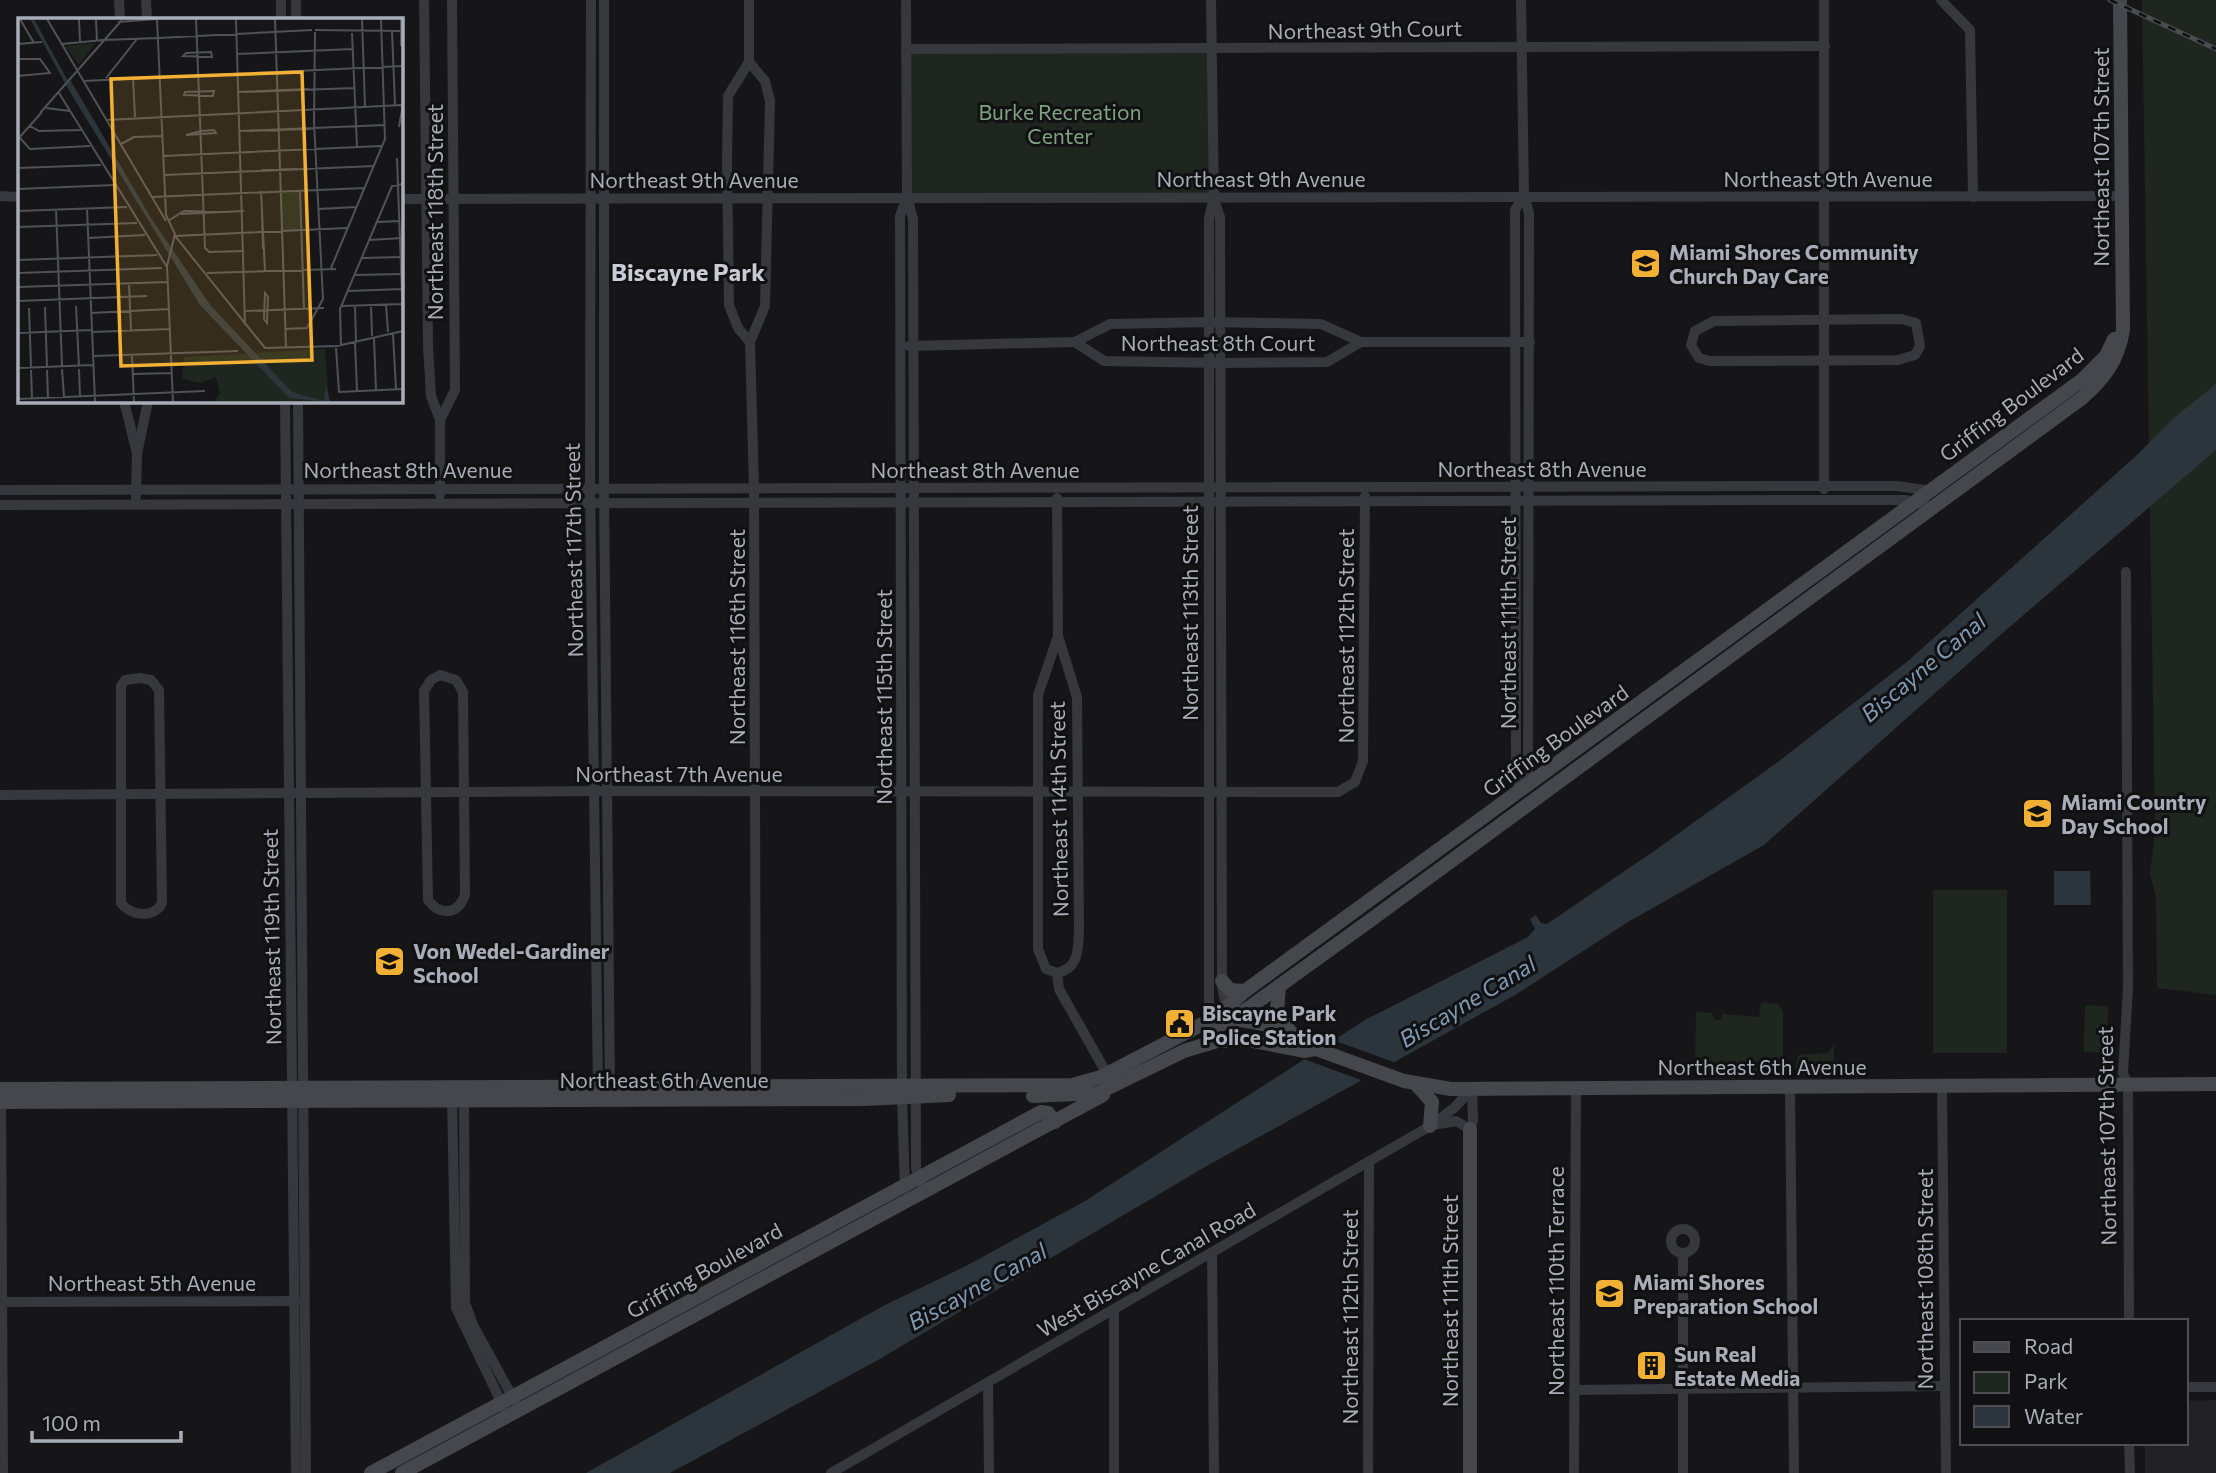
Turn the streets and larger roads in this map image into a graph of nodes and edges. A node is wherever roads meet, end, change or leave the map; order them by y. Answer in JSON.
{"nodes":[{"id":1,"x":119,"y":0,"type":"edge"},
{"id":2,"x":146,"y":0,"type":"edge"},
{"id":3,"x":281,"y":0,"type":"edge"},
{"id":4,"x":296,"y":0,"type":"edge"},
{"id":5,"x":424,"y":0,"type":"edge"},
{"id":6,"x":452,"y":0,"type":"edge"},
{"id":7,"x":591,"y":0,"type":"edge"},
{"id":8,"x":604,"y":0,"type":"edge"},
{"id":9,"x":748,"y":0,"type":"edge"},
{"id":10,"x":906,"y":0,"type":"edge"},
{"id":11,"x":1211,"y":0,"type":"edge"},
{"id":12,"x":1521,"y":0,"type":"edge"},
{"id":13,"x":1824,"y":0,"type":"edge"},
{"id":14,"x":1941,"y":0,"type":"edge"},
{"id":15,"x":2120,"y":0,"type":"edge"},
{"id":16,"x":120,"y":18,"type":"edge"},
{"id":17,"x":147,"y":18,"type":"edge"},
{"id":18,"x":281,"y":18,"type":"edge"},
{"id":19,"x":296,"y":18,"type":"edge"},
{"id":20,"x":1825,"y":46,"type":"junction"},
{"id":21,"x":1522,"y":47,"type":"junction"},
{"id":22,"x":906,"y":49,"type":"junction"},
{"id":23,"x":1212,"y":51,"type":"junction"},
{"id":24,"x":749,"y":62,"type":"junction"},
{"id":25,"x":1524,"y":195,"type":"junction"},
{"id":26,"x":0,"y":196,"type":"edge"},
{"id":27,"x":729,"y":196,"type":"junction"},
{"id":28,"x":907,"y":196,"type":"junction"},
{"id":29,"x":2121,"y":196,"type":"junction"},
{"id":30,"x":18,"y":197,"type":"edge"},
{"id":31,"x":453,"y":197,"type":"junction"},
{"id":32,"x":1973,"y":197,"type":"junction"},
{"id":33,"x":590,"y":198,"type":"junction"},
{"id":34,"x":769,"y":198,"type":"junction"},
{"id":35,"x":1213,"y":198,"type":"junction"},
{"id":36,"x":1822,"y":198,"type":"junction"},
{"id":37,"x":402,"y":199,"type":"edge"},
{"id":38,"x":427,"y":199,"type":"junction"},
{"id":39,"x":605,"y":199,"type":"junction"},
{"id":40,"x":2122,"y":314,"type":"junction"},
{"id":41,"x":1822,"y":320,"type":"junction"},
{"id":42,"x":1214,"y":322,"type":"junction"},
{"id":43,"x":750,"y":342,"type":"junction"},
{"id":44,"x":1075,"y":342,"type":"junction"},
{"id":45,"x":1361,"y":342,"type":"junction"},
{"id":46,"x":1516,"y":342,"type":"junction"},
{"id":47,"x":1530,"y":342,"type":"junction"},
{"id":48,"x":913,"y":346,"type":"junction"},
{"id":49,"x":901,"y":347,"type":"junction"},
{"id":50,"x":1823,"y":360,"type":"junction"},
{"id":51,"x":1208,"y":362,"type":"junction"},
{"id":52,"x":1220,"y":363,"type":"junction"},
{"id":53,"x":124,"y":402,"type":"edge"},
{"id":54,"x":148,"y":402,"type":"edge"},
{"id":55,"x":285,"y":402,"type":"edge"},
{"id":56,"x":298,"y":402,"type":"edge"},
{"id":57,"x":440,"y":420,"type":"junction"},
{"id":58,"x":137,"y":454,"type":"junction"},
{"id":59,"x":1824,"y":485,"type":"junction"},
{"id":60,"x":285,"y":487,"type":"junction"},
{"id":61,"x":298,"y":487,"type":"junction"},
{"id":62,"x":1214,"y":487,"type":"junction"},
{"id":63,"x":1515,"y":487,"type":"junction"},
{"id":64,"x":1529,"y":487,"type":"junction"},
{"id":65,"x":590,"y":488,"type":"junction"},
{"id":66,"x":604,"y":488,"type":"junction"},
{"id":67,"x":1057,"y":488,"type":"junction"},
{"id":68,"x":1305,"y":488,"type":"junction"},
{"id":69,"x":1365,"y":488,"type":"junction"},
{"id":70,"x":754,"y":489,"type":"junction"},
{"id":71,"x":902,"y":489,"type":"junction"},
{"id":72,"x":914,"y":489,"type":"junction"},
{"id":73,"x":0,"y":490,"type":"edge"},
{"id":74,"x":440,"y":490,"type":"junction"},
{"id":75,"x":1930,"y":490,"type":"junction"},
{"id":76,"x":136,"y":491,"type":"junction"},
{"id":77,"x":1950,"y":494,"type":"junction"},
{"id":78,"x":1824,"y":500,"type":"junction"},
{"id":79,"x":1889,"y":500,"type":"junction"},
{"id":80,"x":1305,"y":501,"type":"junction"},
{"id":81,"x":1364,"y":501,"type":"junction"},
{"id":82,"x":1516,"y":501,"type":"junction"},
{"id":83,"x":1529,"y":501,"type":"junction"},
{"id":84,"x":440,"y":502,"type":"junction"},
{"id":85,"x":591,"y":502,"type":"junction"},
{"id":86,"x":604,"y":502,"type":"junction"},
{"id":87,"x":754,"y":502,"type":"junction"},
{"id":88,"x":1208,"y":502,"type":"junction"},
{"id":89,"x":1219,"y":502,"type":"junction"},
{"id":90,"x":1915,"y":502,"type":"junction"},
{"id":91,"x":136,"y":503,"type":"junction"},
{"id":92,"x":286,"y":503,"type":"junction"},
{"id":93,"x":298,"y":503,"type":"junction"},
{"id":94,"x":901,"y":503,"type":"junction"},
{"id":95,"x":913,"y":503,"type":"junction"},
{"id":96,"x":1057,"y":503,"type":"junction"},
{"id":97,"x":0,"y":505,"type":"edge"},
{"id":98,"x":1931,"y":507,"type":"junction"},
{"id":99,"x":1894,"y":517,"type":"junction"},
{"id":100,"x":2126,"y":572,"type":"dead end"},
{"id":101,"x":1825,"y":576,"type":"junction"},
{"id":102,"x":1058,"y":636,"type":"junction"},
{"id":103,"x":1604,"y":738,"type":"junction"},
{"id":104,"x":1355,"y":782,"type":"joint"},
{"id":105,"x":1523,"y":789,"type":"junction"},
{"id":106,"x":607,"y":791,"type":"junction"},
{"id":107,"x":595,"y":792,"type":"junction"},
{"id":108,"x":1209,"y":792,"type":"junction"},
{"id":109,"x":119,"y":793,"type":"junction"},
{"id":110,"x":756,"y":793,"type":"junction"},
{"id":111,"x":1036,"y":793,"type":"junction"},
{"id":112,"x":1078,"y":793,"type":"junction"},
{"id":113,"x":1221,"y":793,"type":"junction"},
{"id":114,"x":162,"y":794,"type":"junction"},
{"id":115,"x":289,"y":794,"type":"junction"},
{"id":116,"x":300,"y":794,"type":"junction"},
{"id":117,"x":425,"y":794,"type":"junction"},
{"id":118,"x":465,"y":794,"type":"junction"},
{"id":119,"x":902,"y":794,"type":"junction"},
{"id":120,"x":915,"y":794,"type":"junction"},
{"id":121,"x":0,"y":795,"type":"edge"},
{"id":122,"x":1523,"y":806,"type":"junction"},
{"id":123,"x":1392,"y":895,"type":"junction"},
{"id":124,"x":1057,"y":974,"type":"junction"},
{"id":125,"x":1222,"y":981,"type":"junction"},
{"id":126,"x":1279,"y":986,"type":"junction"},
{"id":127,"x":1245,"y":991,"type":"junction"},
{"id":128,"x":1222,"y":1018,"type":"junction"},
{"id":129,"x":1292,"y":1034,"type":"junction"},
{"id":130,"x":1245,"y":1040,"type":"junction"},
{"id":131,"x":1208,"y":1044,"type":"junction"},
{"id":132,"x":1316,"y":1049,"type":"junction"},
{"id":133,"x":1107,"y":1074,"type":"junction"},
{"id":134,"x":1082,"y":1083,"type":"joint"},
{"id":135,"x":1416,"y":1084,"type":"junction"},
{"id":136,"x":2128,"y":1084,"type":"junction"},
{"id":137,"x":2216,"y":1084,"type":"edge"},
{"id":138,"x":1942,"y":1086,"type":"junction"},
{"id":139,"x":1790,"y":1087,"type":"junction"},
{"id":140,"x":1576,"y":1088,"type":"junction"},
{"id":141,"x":1109,"y":1089,"type":"junction"},
{"id":142,"x":1472,"y":1089,"type":"junction"},
{"id":143,"x":909,"y":1091,"type":"junction"},
{"id":144,"x":756,"y":1092,"type":"junction"},
{"id":145,"x":604,"y":1093,"type":"junction"},
{"id":146,"x":0,"y":1094,"type":"edge"},
{"id":147,"x":458,"y":1094,"type":"junction"},
{"id":148,"x":298,"y":1095,"type":"junction"},
{"id":149,"x":1430,"y":1126,"type":"junction"},
{"id":150,"x":1470,"y":1129,"type":"junction"},
{"id":151,"x":1369,"y":1162,"type":"junction"},
{"id":152,"x":921,"y":1184,"type":"junction"},
{"id":153,"x":906,"y":1192,"type":"junction"},
{"id":154,"x":1212,"y":1253,"type":"junction"},
{"id":155,"x":1683,"y":1253,"type":"dead end"},
{"id":156,"x":298,"y":1301,"type":"junction"},
{"id":157,"x":0,"y":1302,"type":"edge"},
{"id":158,"x":1114,"y":1310,"type":"junction"},
{"id":159,"x":2129,"y":1319,"type":"edge"},
{"id":160,"x":988,"y":1382,"type":"junction"},
{"id":161,"x":1944,"y":1386,"type":"junction"},
{"id":162,"x":2188,"y":1387,"type":"edge"},
{"id":163,"x":2216,"y":1387,"type":"edge"},
{"id":164,"x":1683,"y":1389,"type":"junction"},
{"id":165,"x":1793,"y":1389,"type":"junction"},
{"id":166,"x":1574,"y":1390,"type":"junction"},
{"id":167,"x":506,"y":1398,"type":"junction"},
{"id":168,"x":514,"y":1412,"type":"junction"},
{"id":169,"x":2129,"y":1445,"type":"edge"},
{"id":170,"x":2,"y":1473,"type":"edge"},
{"id":171,"x":296,"y":1473,"type":"edge"},
{"id":172,"x":306,"y":1473,"type":"edge"},
{"id":173,"x":371,"y":1473,"type":"edge"},
{"id":174,"x":402,"y":1473,"type":"edge"},
{"id":175,"x":831,"y":1473,"type":"edge"},
{"id":176,"x":989,"y":1473,"type":"edge"},
{"id":177,"x":1114,"y":1473,"type":"edge"},
{"id":178,"x":1214,"y":1473,"type":"edge"},
{"id":179,"x":1368,"y":1473,"type":"edge"},
{"id":180,"x":1470,"y":1473,"type":"edge"},
{"id":181,"x":1574,"y":1473,"type":"edge"},
{"id":182,"x":1683,"y":1473,"type":"edge"},
{"id":183,"x":1794,"y":1473,"type":"edge"},
{"id":184,"x":1946,"y":1473,"type":"edge"},
{"id":185,"x":2130,"y":1473,"type":"edge"}],
"edges":[{"from":1,"to":16,"type":"street"},
{"from":2,"to":17,"type":"street"},
{"from":3,"to":18,"type":"street"},
{"from":4,"to":19,"type":"street"},
{"from":5,"to":38,"type":"street","name":"Northeast 118th Street"},
{"from":6,"to":31,"type":"street","name":"Northeast 118th Street"},
{"from":7,"to":33,"type":"street","name":"Northeast 117th Street"},
{"from":8,"to":39,"type":"street","name":"Northeast 117th Street"},
{"from":9,"to":24,"type":"street"},
{"from":10,"to":22,"type":"street","name":"Northeast 115th Street"},
{"from":11,"to":23,"type":"street","name":"Northeast 113th Street"},
{"from":12,"to":21,"type":"street","name":"Northeast 111th Street"},
{"from":13,"to":20,"type":"street"},
{"from":14,"to":32,"type":"street"},
{"from":15,"to":29,"type":"street","name":"Northeast 107th Street"},
{"from":20,"to":21,"type":"street","name":"Northeast 9th Court"},
{"from":20,"to":36,"type":"street"},
{"from":21,"to":23,"type":"street","name":"Northeast 9th Court"},
{"from":21,"to":25,"type":"street","name":"Northeast 111th Street"},
{"from":22,"to":23,"type":"street","name":"Northeast 9th Court"},
{"from":22,"to":28,"type":"street","name":"Northeast 115th Street"},
{"from":23,"to":35,"type":"street","name":"Northeast 113th Street"},
{"from":24,"to":27,"type":"street","name":"Northeast 116th Street"},
{"from":24,"to":34,"type":"street","name":"Northeast 116th Street"},
{"from":25,"to":35,"type":"street","name":"Northeast 9th Avenue"},
{"from":25,"to":36,"type":"street","name":"Northeast 9th Avenue"},
{"from":25,"to":46,"type":"street","name":"Northeast 111th Street"},
{"from":25,"to":47,"type":"street","name":"Northeast 111th Street"},
{"from":26,"to":30,"type":"street"},
{"from":27,"to":34,"type":"street","name":"Northeast 9th Avenue"},
{"from":27,"to":39,"type":"street","name":"Northeast 9th Avenue"},
{"from":27,"to":43,"type":"street","name":"Northeast 116th Street"},
{"from":28,"to":34,"type":"street","name":"Northeast 9th Avenue"},
{"from":28,"to":35,"type":"street","name":"Northeast 9th Avenue"},
{"from":28,"to":48,"type":"street","name":"Northeast 115th Street"},
{"from":28,"to":49,"type":"street","name":"Northeast 115th Street"},
{"from":29,"to":32,"type":"street","name":"Northeast 9th Avenue"},
{"from":29,"to":40,"type":"street","name":"Northeast 107th Street"},
{"from":31,"to":33,"type":"street","name":"Northeast 9th Avenue"},
{"from":31,"to":38,"type":"street","name":"Northeast 9th Avenue"},
{"from":31,"to":57,"type":"street","name":"Northeast 118th Street"},
{"from":32,"to":36,"type":"street","name":"Northeast 9th Avenue"},
{"from":33,"to":39,"type":"street","name":"Northeast 9th Avenue"},
{"from":33,"to":65,"type":"street","name":"Northeast 117th Street"},
{"from":34,"to":43,"type":"street","name":"Northeast 116th Street"},
{"from":35,"to":42,"type":"street","name":"Northeast 113th Street"},
{"from":36,"to":41,"type":"street"},
{"from":37,"to":38,"type":"street","name":"Northeast 9th Avenue"},
{"from":38,"to":57,"type":"street","name":"Northeast 118th Street"},
{"from":39,"to":66,"type":"street","name":"Northeast 117th Street"},
{"from":40,"to":75,"type":"street","name":"Griffing Boulevard"},
{"from":40,"to":77,"type":"street","name":"Griffing Boulevard"},
{"from":41,"to":50,"type":"street"},
{"from":41,"to":50,"type":"street"},
{"from":41,"to":50,"type":"street"},
{"from":42,"to":44,"type":"street","name":"Northeast 8th Court"},
{"from":42,"to":45,"type":"street","name":"Northeast 8th Court"},
{"from":42,"to":51,"type":"street","name":"Northeast 113th Street"},
{"from":42,"to":52,"type":"street","name":"Northeast 113th Street"},
{"from":43,"to":70,"type":"street","name":"Northeast 116th Street"},
{"from":44,"to":48,"type":"street","name":"Northeast 8th Court"},
{"from":44,"to":51,"type":"street","name":"Northeast 8th Court"},
{"from":45,"to":46,"type":"street","name":"Northeast 8th Court"},
{"from":45,"to":52,"type":"street","name":"Northeast 8th Court"},
{"from":46,"to":47,"type":"street","name":"Northeast 8th Court"},
{"from":46,"to":63,"type":"street","name":"Northeast 111th Street"},
{"from":47,"to":64,"type":"street","name":"Northeast 111th Street"},
{"from":48,"to":49,"type":"street","name":"Northeast 8th Court"},
{"from":48,"to":72,"type":"street","name":"Northeast 115th Street"},
{"from":49,"to":71,"type":"street","name":"Northeast 115th Street"},
{"from":50,"to":59,"type":"street"},
{"from":51,"to":52,"type":"street","name":"Northeast 8th Court"},
{"from":51,"to":62,"type":"street","name":"Northeast 113th Street"},
{"from":52,"to":62,"type":"street","name":"Northeast 113th Street"},
{"from":53,"to":58,"type":"street"},
{"from":54,"to":58,"type":"street"},
{"from":55,"to":60,"type":"street","name":"Northeast 119th Street"},
{"from":56,"to":61,"type":"street","name":"Northeast 119th Street"},
{"from":57,"to":74,"type":"street","name":"Northeast 118th Street"},
{"from":58,"to":76,"type":"street"},
{"from":59,"to":64,"type":"street","name":"Northeast 8th Avenue"},
{"from":59,"to":75,"type":"street","name":"Northeast 8th Avenue"},
{"from":59,"to":78,"type":"street"},
{"from":60,"to":61,"type":"street","name":"Northeast 8th Avenue"},
{"from":60,"to":76,"type":"street","name":"Northeast 8th Avenue"},
{"from":60,"to":92,"type":"street","name":"Northeast 119th Street"},
{"from":61,"to":74,"type":"street","name":"Northeast 8th Avenue"},
{"from":61,"to":93,"type":"street","name":"Northeast 119th Street"},
{"from":62,"to":67,"type":"street","name":"Northeast 8th Avenue"},
{"from":62,"to":68,"type":"street","name":"Northeast 8th Avenue"},
{"from":62,"to":88,"type":"street","name":"Northeast 113th Street"},
{"from":62,"to":89,"type":"street","name":"Northeast 113th Street"},
{"from":63,"to":64,"type":"street","name":"Northeast 8th Avenue"},
{"from":63,"to":69,"type":"street","name":"Northeast 8th Avenue"},
{"from":63,"to":82,"type":"street","name":"Northeast 111th Street"},
{"from":64,"to":83,"type":"street","name":"Northeast 111th Street"},
{"from":65,"to":66,"type":"street","name":"Northeast 8th Avenue"},
{"from":65,"to":74,"type":"street","name":"Northeast 8th Avenue"},
{"from":65,"to":85,"type":"street","name":"Northeast 117th Street"},
{"from":66,"to":70,"type":"street","name":"Northeast 8th Avenue"},
{"from":66,"to":86,"type":"street","name":"Northeast 117th Street"},
{"from":67,"to":72,"type":"street","name":"Northeast 8th Avenue"},
{"from":67,"to":96,"type":"street","name":"Northeast 114th Street"},
{"from":68,"to":69,"type":"street","name":"Northeast 8th Avenue"},
{"from":68,"to":80,"type":"street"},
{"from":69,"to":81,"type":"street","name":"Northeast 112th Street"},
{"from":70,"to":71,"type":"street","name":"Northeast 8th Avenue"},
{"from":70,"to":87,"type":"street","name":"Northeast 116th Street"},
{"from":71,"to":72,"type":"street","name":"Northeast 8th Avenue"},
{"from":71,"to":94,"type":"street","name":"Northeast 115th Street"},
{"from":72,"to":95,"type":"street","name":"Northeast 115th Street"},
{"from":73,"to":76,"type":"street","name":"Northeast 8th Avenue"},
{"from":74,"to":84,"type":"street","name":"Northeast 118th Street"},
{"from":75,"to":77,"type":"street","name":"Northeast 8th Avenue"},
{"from":75,"to":90,"type":"street","name":"Griffing Boulevard"},
{"from":76,"to":91,"type":"street"},
{"from":77,"to":98,"type":"street","name":"Griffing Boulevard"},
{"from":78,"to":79,"type":"street","name":"Northeast 8th Avenue"},
{"from":78,"to":83,"type":"street","name":"Northeast 8th Avenue"},
{"from":79,"to":90,"type":"street","name":"Northeast 8th Avenue"},
{"from":79,"to":99,"type":"street"},
{"from":80,"to":81,"type":"street","name":"Northeast 8th Avenue"},
{"from":80,"to":89,"type":"street","name":"Northeast 8th Avenue"},
{"from":81,"to":82,"type":"street","name":"Northeast 8th Avenue"},
{"from":81,"to":104,"type":"street","name":"Northeast 112th Street"},
{"from":82,"to":83,"type":"street","name":"Northeast 8th Avenue"},
{"from":82,"to":105,"type":"street","name":"Northeast 111th Street"},
{"from":83,"to":105,"type":"street","name":"Northeast 111th Street"},
{"from":84,"to":85,"type":"street","name":"Northeast 8th Avenue"},
{"from":84,"to":93,"type":"street","name":"Northeast 8th Avenue"},
{"from":85,"to":86,"type":"street","name":"Northeast 8th Avenue"},
{"from":85,"to":107,"type":"street","name":"Northeast 117th Street"},
{"from":86,"to":87,"type":"street","name":"Northeast 8th Avenue"},
{"from":86,"to":106,"type":"street","name":"Northeast 117th Street"},
{"from":87,"to":94,"type":"street","name":"Northeast 8th Avenue"},
{"from":87,"to":110,"type":"street","name":"Northeast 116th Street"},
{"from":88,"to":89,"type":"street","name":"Northeast 8th Avenue"},
{"from":88,"to":96,"type":"street","name":"Northeast 8th Avenue"},
{"from":88,"to":108,"type":"street","name":"Northeast 113th Street"},
{"from":89,"to":113,"type":"street","name":"Northeast 113th Street"},
{"from":90,"to":98,"type":"street","name":"Northeast 8th Avenue"},
{"from":90,"to":99,"type":"street","name":"Griffing Boulevard"},
{"from":91,"to":92,"type":"street","name":"Northeast 8th Avenue"},
{"from":91,"to":97,"type":"street","name":"Northeast 8th Avenue"},
{"from":92,"to":93,"type":"street","name":"Northeast 8th Avenue"},
{"from":92,"to":115,"type":"street","name":"Northeast 119th Street"},
{"from":93,"to":116,"type":"street","name":"Northeast 119th Street"},
{"from":94,"to":95,"type":"street","name":"Northeast 8th Avenue"},
{"from":94,"to":119,"type":"street","name":"Northeast 115th Street"},
{"from":95,"to":96,"type":"street","name":"Northeast 8th Avenue"},
{"from":95,"to":120,"type":"street","name":"Northeast 115th Street"},
{"from":96,"to":102,"type":"street","name":"Northeast 114th Street"},
{"from":98,"to":101,"type":"street","name":"Griffing Boulevard"},
{"from":99,"to":101,"type":"street","name":"Griffing Boulevard"},
{"from":100,"to":136,"type":"street","name":"Northeast 107th Street"},
{"from":101,"to":103,"type":"street","name":"Griffing Boulevard"},
{"from":102,"to":111,"type":"street","name":"Northeast 114th Street"},
{"from":102,"to":112,"type":"street","name":"Northeast 114th Street"},
{"from":103,"to":105,"type":"street","name":"Griffing Boulevard"},
{"from":103,"to":122,"type":"street","name":"Griffing Boulevard"},
{"from":104,"to":113,"type":"street","name":"Northeast 7th Avenue"},
{"from":105,"to":122,"type":"street"},
{"from":105,"to":123,"type":"street","name":"Griffing Boulevard"},
{"from":106,"to":107,"type":"street","name":"Northeast 7th Avenue"},
{"from":106,"to":110,"type":"street","name":"Northeast 7th Avenue"},
{"from":106,"to":145,"type":"street","name":"Northeast 117th Street"},
{"from":107,"to":118,"type":"street","name":"Northeast 7th Avenue"},
{"from":107,"to":145,"type":"street","name":"Northeast 117th Street"},
{"from":108,"to":112,"type":"street","name":"Northeast 7th Avenue"},
{"from":108,"to":113,"type":"street","name":"Northeast 7th Avenue"},
{"from":108,"to":128,"type":"street","name":"Northeast 113th Street"},
{"from":109,"to":114,"type":"street","name":"Northeast 7th Avenue"},
{"from":109,"to":114,"type":"street"},
{"from":109,"to":114,"type":"street"},
{"from":109,"to":121,"type":"street","name":"Northeast 7th Avenue"},
{"from":110,"to":119,"type":"street","name":"Northeast 7th Avenue"},
{"from":110,"to":144,"type":"street","name":"Northeast 116th Street"},
{"from":111,"to":112,"type":"street","name":"Northeast 7th Avenue"},
{"from":111,"to":120,"type":"street","name":"Northeast 7th Avenue"},
{"from":111,"to":124,"type":"street","name":"Northeast 114th Street"},
{"from":112,"to":124,"type":"street","name":"Northeast 114th Street"},
{"from":113,"to":125,"type":"street","name":"Northeast 113th Street"},
{"from":114,"to":115,"type":"street","name":"Northeast 7th Avenue"},
{"from":115,"to":116,"type":"street","name":"Northeast 7th Avenue"},
{"from":115,"to":148,"type":"street","name":"Northeast 119th Street"},
{"from":116,"to":117,"type":"street","name":"Northeast 7th Avenue"},
{"from":116,"to":148,"type":"street","name":"Northeast 119th Street"},
{"from":117,"to":118,"type":"street","name":"Northeast 7th Avenue"},
{"from":117,"to":118,"type":"street"},
{"from":117,"to":118,"type":"street"},
{"from":119,"to":120,"type":"street","name":"Northeast 7th Avenue"},
{"from":119,"to":143,"type":"street","name":"Northeast 115th Street"},
{"from":120,"to":143,"type":"street","name":"Northeast 115th Street"},
{"from":122,"to":123,"type":"street","name":"Griffing Boulevard"},
{"from":123,"to":126,"type":"street","name":"Griffing Boulevard"},
{"from":123,"to":127,"type":"street","name":"Griffing Boulevard"},
{"from":124,"to":133,"type":"street","name":"Northeast 114th Street"},
{"from":125,"to":127,"type":"street"},
{"from":125,"to":128,"type":"street","name":"Northeast 113th Street"},
{"from":126,"to":128,"type":"street","name":"Griffing Boulevard"},
{"from":126,"to":129,"type":"street"},
{"from":127,"to":128,"type":"street","name":"Griffing Boulevard"},
{"from":128,"to":129,"type":"street","name":"Northeast 6th Avenue"},
{"from":128,"to":130,"type":"street"},
{"from":128,"to":131,"type":"street","name":"Griffing Boulevard"},
{"from":128,"to":133,"type":"street","name":"Griffing Boulevard"},
{"from":129,"to":132,"type":"street","name":"Northeast 6th Avenue"},
{"from":130,"to":131,"type":"street","name":"Northeast 6th Avenue"},
{"from":130,"to":132,"type":"street","name":"Northeast 6th Avenue"},
{"from":131,"to":141,"type":"street","name":"Northeast 6th Avenue"},
{"from":132,"to":135,"type":"street","name":"Northeast 6th Avenue"},
{"from":133,"to":134,"type":"street","name":"Griffing Boulevard"},
{"from":134,"to":143,"type":"street","name":"Northeast 6th Avenue"},
{"from":135,"to":142,"type":"street","name":"Northeast 6th Avenue"},
{"from":135,"to":149,"type":"street"},
{"from":136,"to":137,"type":"street","name":"Northeast 6th Avenue"},
{"from":136,"to":138,"type":"street","name":"Northeast 6th Avenue"},
{"from":136,"to":159,"type":"street","name":"Northeast 107th Street"},
{"from":138,"to":139,"type":"street","name":"Northeast 6th Avenue"},
{"from":138,"to":161,"type":"street","name":"Northeast 108th Street"},
{"from":139,"to":140,"type":"street","name":"Northeast 6th Avenue"},
{"from":139,"to":165,"type":"street"},
{"from":140,"to":142,"type":"street","name":"Northeast 6th Avenue"},
{"from":140,"to":166,"type":"street","name":"Northeast 110th Terrace"},
{"from":141,"to":143,"type":"street","name":"Northeast 6th Avenue"},
{"from":141,"to":152,"type":"street","name":"Griffing Boulevard"},
{"from":142,"to":149,"type":"street","name":"West Biscayne Canal Road"},
{"from":142,"to":150,"type":"street"},
{"from":143,"to":144,"type":"street","name":"Northeast 6th Avenue"},
{"from":143,"to":152,"type":"street","name":"Northeast 115th Street"},
{"from":143,"to":153,"type":"street","name":"Northeast 115th Street"},
{"from":144,"to":145,"type":"street","name":"Northeast 6th Avenue"},
{"from":145,"to":147,"type":"street","name":"Northeast 6th Avenue"},
{"from":146,"to":148,"type":"street","name":"Northeast 6th Avenue"},
{"from":146,"to":157,"type":"street"},
{"from":147,"to":148,"type":"street","name":"Northeast 6th Avenue"},
{"from":147,"to":167,"type":"street"},
{"from":148,"to":156,"type":"street","name":"Northeast 119th Street"},
{"from":149,"to":150,"type":"street"},
{"from":149,"to":151,"type":"street","name":"West Biscayne Canal Road"},
{"from":150,"to":180,"type":"street","name":"Northeast 111th Street"},
{"from":151,"to":154,"type":"street","name":"West Biscayne Canal Road"},
{"from":151,"to":179,"type":"street","name":"Northeast 112th Street"},
{"from":152,"to":153,"type":"street","name":"Griffing Boulevard"},
{"from":153,"to":167,"type":"street","name":"Griffing Boulevard"},
{"from":153,"to":168,"type":"street","name":"Griffing Boulevard"},
{"from":154,"to":158,"type":"street","name":"West Biscayne Canal Road"},
{"from":154,"to":178,"type":"street"},
{"from":155,"to":164,"type":"street"},
{"from":156,"to":157,"type":"street","name":"Northeast 5th Avenue"},
{"from":156,"to":171,"type":"street","name":"Northeast 119th Street"},
{"from":156,"to":172,"type":"street","name":"Northeast 119th Street"},
{"from":157,"to":170,"type":"street"},
{"from":158,"to":160,"type":"street","name":"West Biscayne Canal Road"},
{"from":158,"to":177,"type":"street"},
{"from":160,"to":175,"type":"street","name":"West Biscayne Canal Road"},
{"from":160,"to":176,"type":"street"},
{"from":161,"to":165,"type":"street"},
{"from":161,"to":184,"type":"street","name":"Northeast 108th Street"},
{"from":162,"to":163,"type":"street"},
{"from":164,"to":165,"type":"street"},
{"from":164,"to":166,"type":"street"},
{"from":164,"to":182,"type":"street"},
{"from":165,"to":183,"type":"street"},
{"from":166,"to":181,"type":"street","name":"Northeast 110th Terrace"},
{"from":167,"to":168,"type":"street"},
{"from":167,"to":173,"type":"street","name":"Griffing Boulevard"},
{"from":168,"to":174,"type":"street","name":"Griffing Boulevard"},
{"from":169,"to":185,"type":"street"}]}
